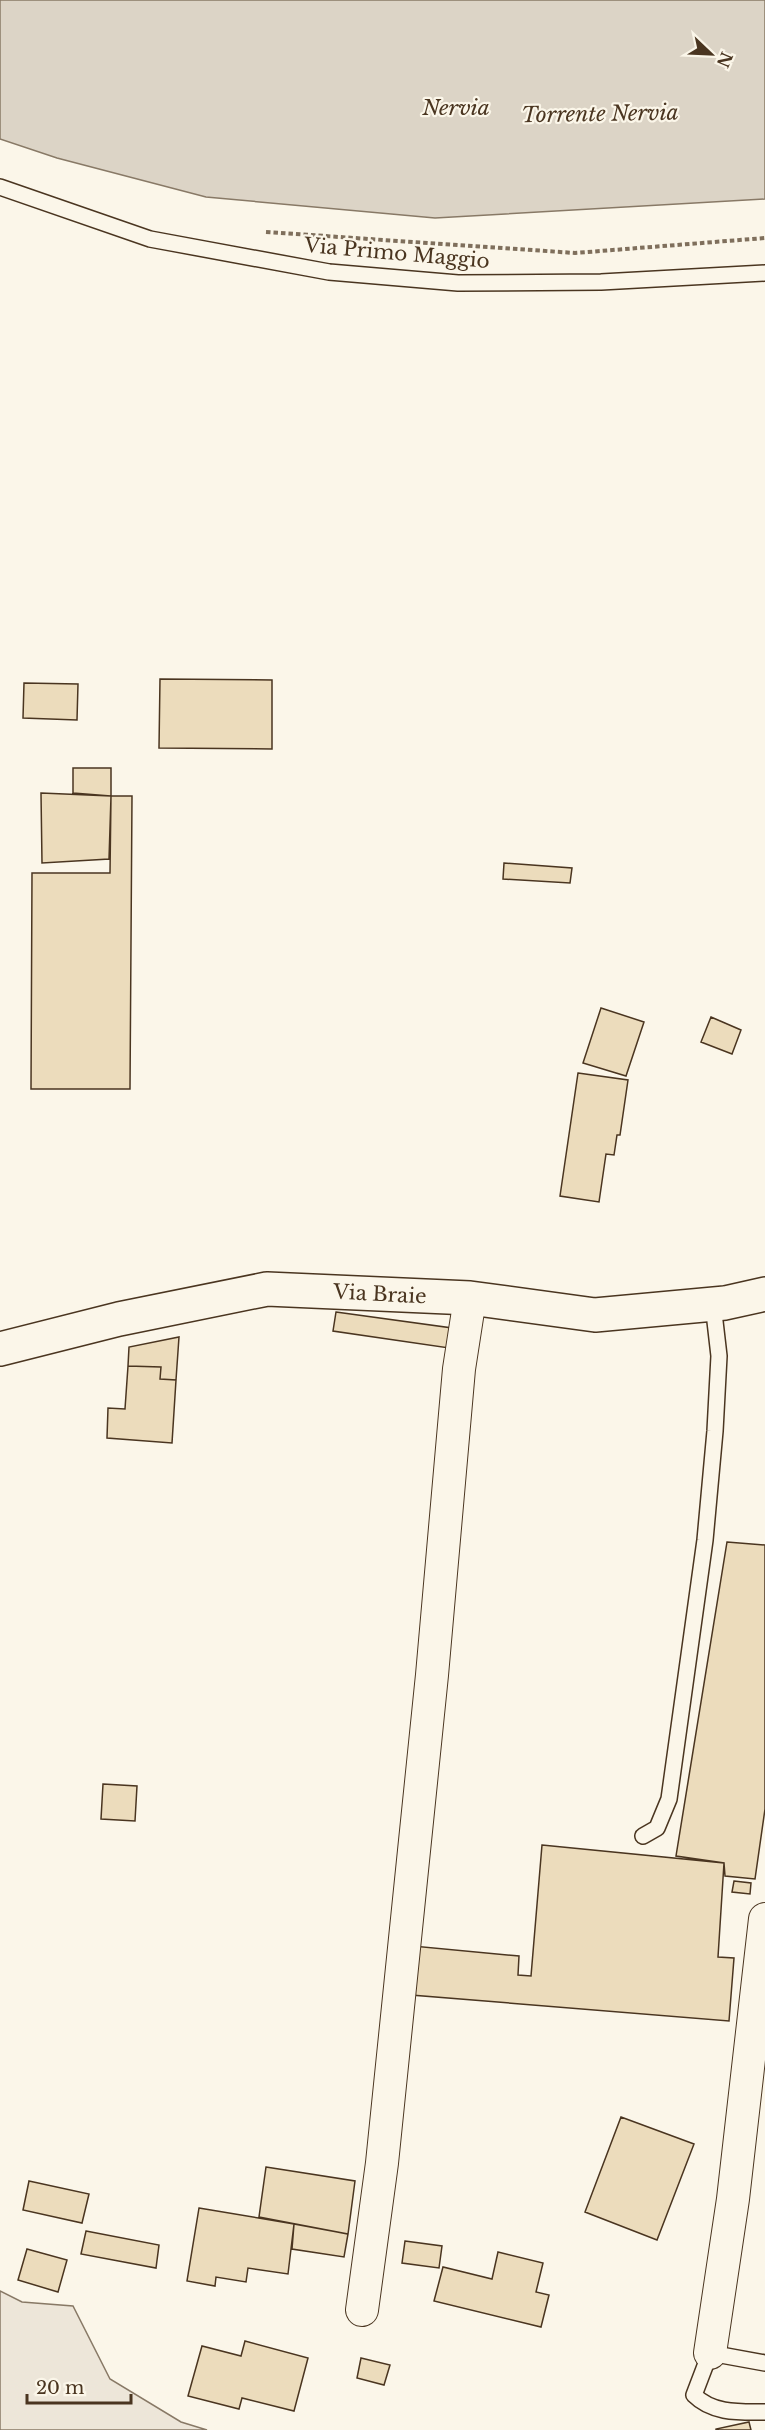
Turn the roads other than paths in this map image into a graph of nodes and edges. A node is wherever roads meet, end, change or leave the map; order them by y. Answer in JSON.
{"nodes":[{"id":1,"x":0,"y":187,"type":"edge"},
{"id":2,"x":765,"y":273,"type":"edge"},
{"id":3,"x":765,"y":1294,"type":"edge"},
{"id":4,"x":470,"y":1298,"type":"junction"},
{"id":5,"x":713,"y":1304,"type":"junction"},
{"id":6,"x":0,"y":1349,"type":"edge"},
{"id":7,"x":643,"y":1836,"type":"dead end"},
{"id":8,"x":765,"y":1919,"type":"edge"},
{"id":9,"x":362,"y":2310,"type":"dead end"},
{"id":10,"x":710,"y":2354,"type":"junction"},
{"id":11,"x":765,"y":2363,"type":"edge"},
{"id":12,"x":765,"y":2412,"type":"edge"}],
"edges":[{"from":1,"to":2,"type":"lane","name":"Via Primo Maggio"},
{"from":3,"to":5,"type":"street","name":"Via Braie"},
{"from":4,"to":5,"type":"street","name":"Via Braie"},
{"from":4,"to":6,"type":"street","name":"Via Braie"},
{"from":4,"to":9,"type":"street"},
{"from":5,"to":7,"type":"lane"},
{"from":8,"to":10,"type":"street"},
{"from":10,"to":11,"type":"lane"},
{"from":10,"to":12,"type":"lane"}]}
